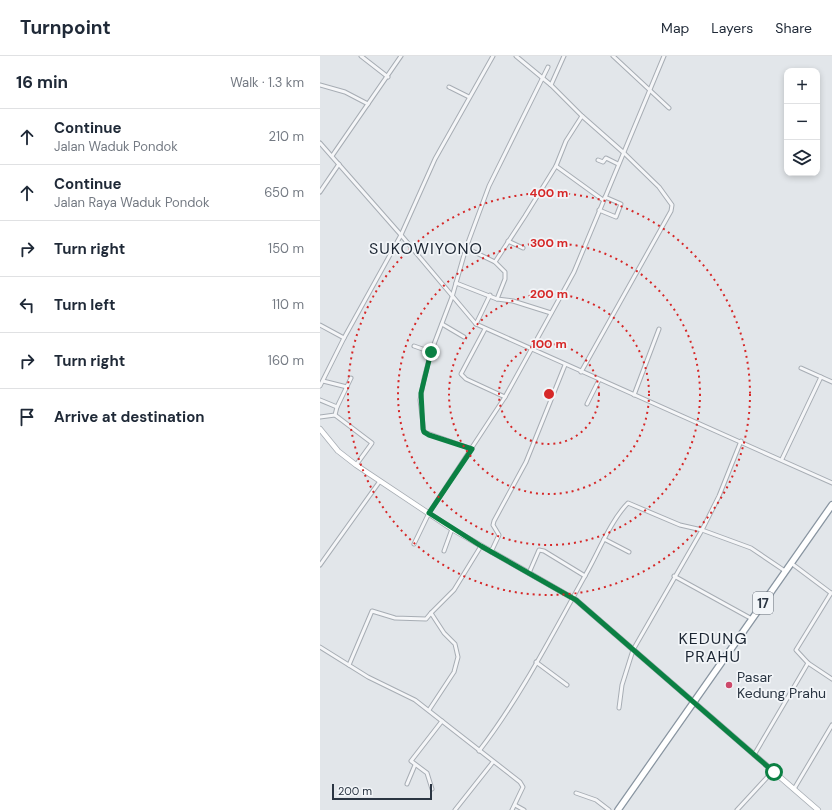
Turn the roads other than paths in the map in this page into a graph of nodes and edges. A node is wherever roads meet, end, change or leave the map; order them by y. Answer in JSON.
{"nodes":[{"id":1,"x":361,"y":56,"type":"edge"},
{"id":2,"x":401,"y":56,"type":"edge"},
{"id":3,"x":494,"y":56,"type":"edge"},
{"id":4,"x":516,"y":56,"type":"edge"},
{"id":5,"x":564,"y":56,"type":"edge"},
{"id":6,"x":613,"y":56,"type":"edge"},
{"id":7,"x":664,"y":56,"type":"edge"},
{"id":8,"x":548,"y":67,"type":"dead end"},
{"id":9,"x":388,"y":77,"type":"junction"},
{"id":10,"x":542,"y":79,"type":"junction"},
{"id":11,"x":320,"y":85,"type":"edge"},
{"id":12,"x":551,"y":85,"type":"junction"},
{"id":13,"x":449,"y":87,"type":"dead end"},
{"id":14,"x":651,"y":90,"type":"junction"},
{"id":15,"x":469,"y":97,"type":"junction"},
{"id":16,"x":368,"y":104,"type":"junction"},
{"id":17,"x":669,"y":108,"type":"dead end"},
{"id":18,"x":582,"y":116,"type":"junction"},
{"id":19,"x":320,"y":143,"type":"edge"},
{"id":20,"x":624,"y":153,"type":"junction"},
{"id":21,"x":332,"y":156,"type":"junction"},
{"id":22,"x":598,"y":160,"type":"dead end"},
{"id":23,"x":339,"y":164,"type":"junction"},
{"id":24,"x":618,"y":164,"type":"junction"},
{"id":25,"x":556,"y":166,"type":"junction"},
{"id":26,"x":320,"y":192,"type":"edge"},
{"id":27,"x":604,"y":199,"type":"junction"},
{"id":28,"x":599,"y":210,"type":"junction"},
{"id":29,"x":401,"y":235,"type":"junction"},
{"id":30,"x":508,"y":241,"type":"junction"},
{"id":31,"x":466,"y":248,"type":"junction"},
{"id":32,"x":523,"y":248,"type":"dead end"},
{"id":33,"x":495,"y":262,"type":"junction"},
{"id":34,"x":456,"y":284,"type":"junction"},
{"id":35,"x":490,"y":295,"type":"junction"},
{"id":36,"x":452,"y":297,"type":"junction"},
{"id":37,"x":498,"y":299,"type":"junction"},
{"id":38,"x":552,"y":313,"type":"junction"},
{"id":39,"x":442,"y":324,"type":"junction"},
{"id":40,"x":476,"y":324,"type":"junction"},
{"id":41,"x":320,"y":325,"type":"edge"},
{"id":42,"x":484,"y":329,"type":"junction"},
{"id":43,"x":659,"y":329,"type":"dead end"},
{"id":44,"x":464,"y":337,"type":"dead end"},
{"id":45,"x":344,"y":338,"type":"junction"},
{"id":46,"x":414,"y":346,"type":"dead end"},
{"id":47,"x":531,"y":350,"type":"junction"},
{"id":48,"x":431,"y":352,"type":"junction"},
{"id":49,"x":565,"y":365,"type":"junction"},
{"id":50,"x":801,"y":368,"type":"dead end"},
{"id":51,"x":581,"y":372,"type":"junction"},
{"id":52,"x":821,"y":377,"type":"junction"},
{"id":53,"x":351,"y":378,"type":"dead end"},
{"id":54,"x":599,"y":380,"type":"junction"},
{"id":55,"x":323,"y":381,"type":"junction"},
{"id":56,"x":832,"y":382,"type":"edge"},
{"id":57,"x":320,"y":386,"type":"edge"},
{"id":58,"x":347,"y":387,"type":"junction"},
{"id":59,"x":634,"y":395,"type":"junction"},
{"id":60,"x":505,"y":397,"type":"junction"},
{"id":61,"x":320,"y":400,"type":"edge"},
{"id":62,"x":587,"y":404,"type":"dead end"},
{"id":63,"x":336,"y":407,"type":"junction"},
{"id":64,"x":335,"y":415,"type":"junction"},
{"id":65,"x":320,"y":417,"type":"edge"},
{"id":66,"x":320,"y":429,"type":"edge"},
{"id":67,"x":741,"y":441,"type":"junction"},
{"id":68,"x":472,"y":449,"type":"junction"},
{"id":69,"x":782,"y":459,"type":"junction"},
{"id":70,"x":356,"y":465,"type":"junction"},
{"id":71,"x":380,"y":481,"type":"junction"},
{"id":72,"x":832,"y":482,"type":"edge"},
{"id":73,"x":832,"y":505,"type":"edge"},
{"id":74,"x":429,"y":513,"type":"junction"},
{"id":75,"x":452,"y":529,"type":"junction"},
{"id":76,"x":702,"y":530,"type":"junction"},
{"id":77,"x":604,"y":540,"type":"junction"},
{"id":78,"x":414,"y":544,"type":"dead end"},
{"id":79,"x":481,"y":546,"type":"junction"},
{"id":80,"x":444,"y":551,"type":"dead end"},
{"id":81,"x":491,"y":552,"type":"junction"},
{"id":82,"x":629,"y":552,"type":"dead end"},
{"id":83,"x":791,"y":563,"type":"junction"},
{"id":84,"x":320,"y":565,"type":"edge"},
{"id":85,"x":785,"y":571,"type":"junction"},
{"id":86,"x":528,"y":573,"type":"junction"},
{"id":87,"x":585,"y":576,"type":"junction"},
{"id":88,"x":674,"y":576,"type":"junction"},
{"id":89,"x":832,"y":593,"type":"edge"},
{"id":90,"x":573,"y":598,"type":"junction"},
{"id":91,"x":431,"y":613,"type":"junction"},
{"id":92,"x":752,"y":619,"type":"junction"},
{"id":93,"x":320,"y":647,"type":"edge"},
{"id":94,"x":633,"y":650,"type":"junction"},
{"id":95,"x":536,"y":662,"type":"junction"},
{"id":96,"x":808,"y":662,"type":"junction"},
{"id":97,"x":349,"y":665,"type":"junction"},
{"id":98,"x":832,"y":679,"type":"edge"},
{"id":99,"x":566,"y":685,"type":"dead end"},
{"id":100,"x":694,"y":702,"type":"junction"},
{"id":101,"x":619,"y":708,"type":"dead end"},
{"id":102,"x":429,"y":710,"type":"junction"},
{"id":103,"x":442,"y":721,"type":"junction"},
{"id":104,"x":832,"y":725,"type":"edge"},
{"id":105,"x":479,"y":751,"type":"junction"},
{"id":106,"x":754,"y":755,"type":"junction"},
{"id":107,"x":493,"y":762,"type":"junction"},
{"id":108,"x":415,"y":765,"type":"junction"},
{"id":109,"x":774,"y":772,"type":"junction"},
{"id":110,"x":407,"y":784,"type":"dead end"},
{"id":111,"x":432,"y":789,"type":"dead end"},
{"id":112,"x":794,"y":789,"type":"junction"},
{"id":113,"x":576,"y":793,"type":"dead end"},
{"id":114,"x":515,"y":805,"type":"junction"},
{"id":115,"x":455,"y":810,"type":"edge"},
{"id":116,"x":512,"y":810,"type":"edge"},
{"id":117,"x":524,"y":810,"type":"edge"},
{"id":118,"x":609,"y":810,"type":"edge"},
{"id":119,"x":618,"y":810,"type":"edge"},
{"id":120,"x":737,"y":810,"type":"edge"},
{"id":121,"x":818,"y":810,"type":"edge"}],
"edges":[{"from":1,"to":9,"type":"street"},
{"from":2,"to":9,"type":"street"},
{"from":3,"to":15,"type":"street"},
{"from":4,"to":10,"type":"street"},
{"from":5,"to":12,"type":"street"},
{"from":6,"to":14,"type":"street"},
{"from":7,"to":14,"type":"street"},
{"from":8,"to":10,"type":"street"},
{"from":9,"to":16,"type":"street"},
{"from":10,"to":12,"type":"street"},
{"from":10,"to":31,"type":"street"},
{"from":11,"to":16,"type":"street"},
{"from":12,"to":18,"type":"street"},
{"from":13,"to":15,"type":"street"},
{"from":14,"to":17,"type":"street"},
{"from":14,"to":20,"type":"street"},
{"from":15,"to":29,"type":"street"},
{"from":16,"to":21,"type":"street"},
{"from":18,"to":20,"type":"street"},
{"from":18,"to":25,"type":"street"},
{"from":19,"to":21,"type":"street"},
{"from":20,"to":24,"type":"street"},
{"from":20,"to":51,"type":"street"},
{"from":21,"to":23,"type":"street"},
{"from":22,"to":24,"type":"street"},
{"from":23,"to":26,"type":"street"},
{"from":23,"to":29,"type":"street"},
{"from":24,"to":27,"type":"street"},
{"from":25,"to":27,"type":"street"},
{"from":25,"to":30,"type":"street"},
{"from":27,"to":28,"type":"street"},
{"from":27,"to":28,"type":"street"},
{"from":28,"to":38,"type":"street"},
{"from":29,"to":36,"type":"street"},
{"from":29,"to":45,"type":"street"},
{"from":30,"to":32,"type":"street"},
{"from":30,"to":33,"type":"street"},
{"from":31,"to":33,"type":"street"},
{"from":31,"to":34,"type":"street"},
{"from":33,"to":37,"type":"street"},
{"from":34,"to":35,"type":"street"},
{"from":34,"to":36,"type":"street"},
{"from":35,"to":37,"type":"street"},
{"from":35,"to":40,"type":"street"},
{"from":36,"to":39,"type":"street"},
{"from":36,"to":40,"type":"street"},
{"from":37,"to":38,"type":"street"},
{"from":38,"to":47,"type":"street"},
{"from":39,"to":44,"type":"street"},
{"from":39,"to":48,"type":"street"},
{"from":40,"to":42,"type":"street"},
{"from":41,"to":45,"type":"street"},
{"from":42,"to":47,"type":"street"},
{"from":42,"to":60,"type":"street"},
{"from":43,"to":59,"type":"street"},
{"from":45,"to":55,"type":"street"},
{"from":46,"to":48,"type":"street"},
{"from":47,"to":49,"type":"street"},
{"from":47,"to":60,"type":"street"},
{"from":48,"to":68,"type":"street"},
{"from":49,"to":51,"type":"street"},
{"from":49,"to":81,"type":"street"},
{"from":50,"to":52,"type":"street"},
{"from":51,"to":54,"type":"street"},
{"from":52,"to":56,"type":"street"},
{"from":52,"to":69,"type":"street"},
{"from":53,"to":58,"type":"street"},
{"from":54,"to":59,"type":"street"},
{"from":54,"to":62,"type":"street"},
{"from":55,"to":57,"type":"street"},
{"from":55,"to":58,"type":"street"},
{"from":58,"to":63,"type":"street"},
{"from":59,"to":67,"type":"street"},
{"from":60,"to":68,"type":"street"},
{"from":61,"to":63,"type":"street"},
{"from":63,"to":64,"type":"street"},
{"from":64,"to":65,"type":"street"},
{"from":64,"to":70,"type":"street"},
{"from":66,"to":70,"type":"street"},
{"from":67,"to":69,"type":"street"},
{"from":67,"to":76,"type":"street"},
{"from":68,"to":74,"type":"street"},
{"from":69,"to":72,"type":"street"},
{"from":70,"to":71,"type":"street"},
{"from":71,"to":74,"type":"street"},
{"from":71,"to":84,"type":"street"},
{"from":73,"to":83,"type":"highway","number":"17"},
{"from":74,"to":75,"type":"street"},
{"from":74,"to":78,"type":"street"},
{"from":75,"to":79,"type":"street"},
{"from":75,"to":80,"type":"street"},
{"from":76,"to":77,"type":"street"},
{"from":76,"to":85,"type":"street"},
{"from":76,"to":88,"type":"street"},
{"from":77,"to":82,"type":"street"},
{"from":77,"to":87,"type":"street"},
{"from":79,"to":81,"type":"street"},
{"from":79,"to":91,"type":"street"},
{"from":81,"to":86,"type":"street"},
{"from":83,"to":85,"type":"highway","number":"17"},
{"from":83,"to":89,"type":"street"},
{"from":85,"to":92,"type":"highway","number":"17"},
{"from":86,"to":87,"type":"street"},
{"from":86,"to":90,"type":"street"},
{"from":87,"to":90,"type":"street"},
{"from":88,"to":92,"type":"street"},
{"from":88,"to":94,"type":"street"},
{"from":89,"to":96,"type":"street"},
{"from":90,"to":94,"type":"street"},
{"from":90,"to":95,"type":"street"},
{"from":91,"to":97,"type":"street"},
{"from":91,"to":102,"type":"street"},
{"from":92,"to":100,"type":"highway","number":"17"},
{"from":93,"to":97,"type":"street"},
{"from":94,"to":100,"type":"street"},
{"from":94,"to":101,"type":"street"},
{"from":95,"to":99,"type":"street"},
{"from":95,"to":105,"type":"street"},
{"from":96,"to":98,"type":"street"},
{"from":96,"to":106,"type":"street"},
{"from":97,"to":102,"type":"street"},
{"from":100,"to":106,"type":"street"},
{"from":100,"to":119,"type":"highway","number":"17"},
{"from":102,"to":103,"type":"street"},
{"from":103,"to":105,"type":"street"},
{"from":103,"to":108,"type":"street"},
{"from":104,"to":112,"type":"street"},
{"from":105,"to":107,"type":"street"},
{"from":106,"to":109,"type":"street"},
{"from":107,"to":114,"type":"street"},
{"from":107,"to":115,"type":"street"},
{"from":108,"to":110,"type":"street"},
{"from":108,"to":111,"type":"street"},
{"from":109,"to":112,"type":"street"},
{"from":109,"to":120,"type":"street"},
{"from":112,"to":121,"type":"street"},
{"from":113,"to":118,"type":"street"},
{"from":114,"to":116,"type":"street"},
{"from":114,"to":117,"type":"street"}]}
